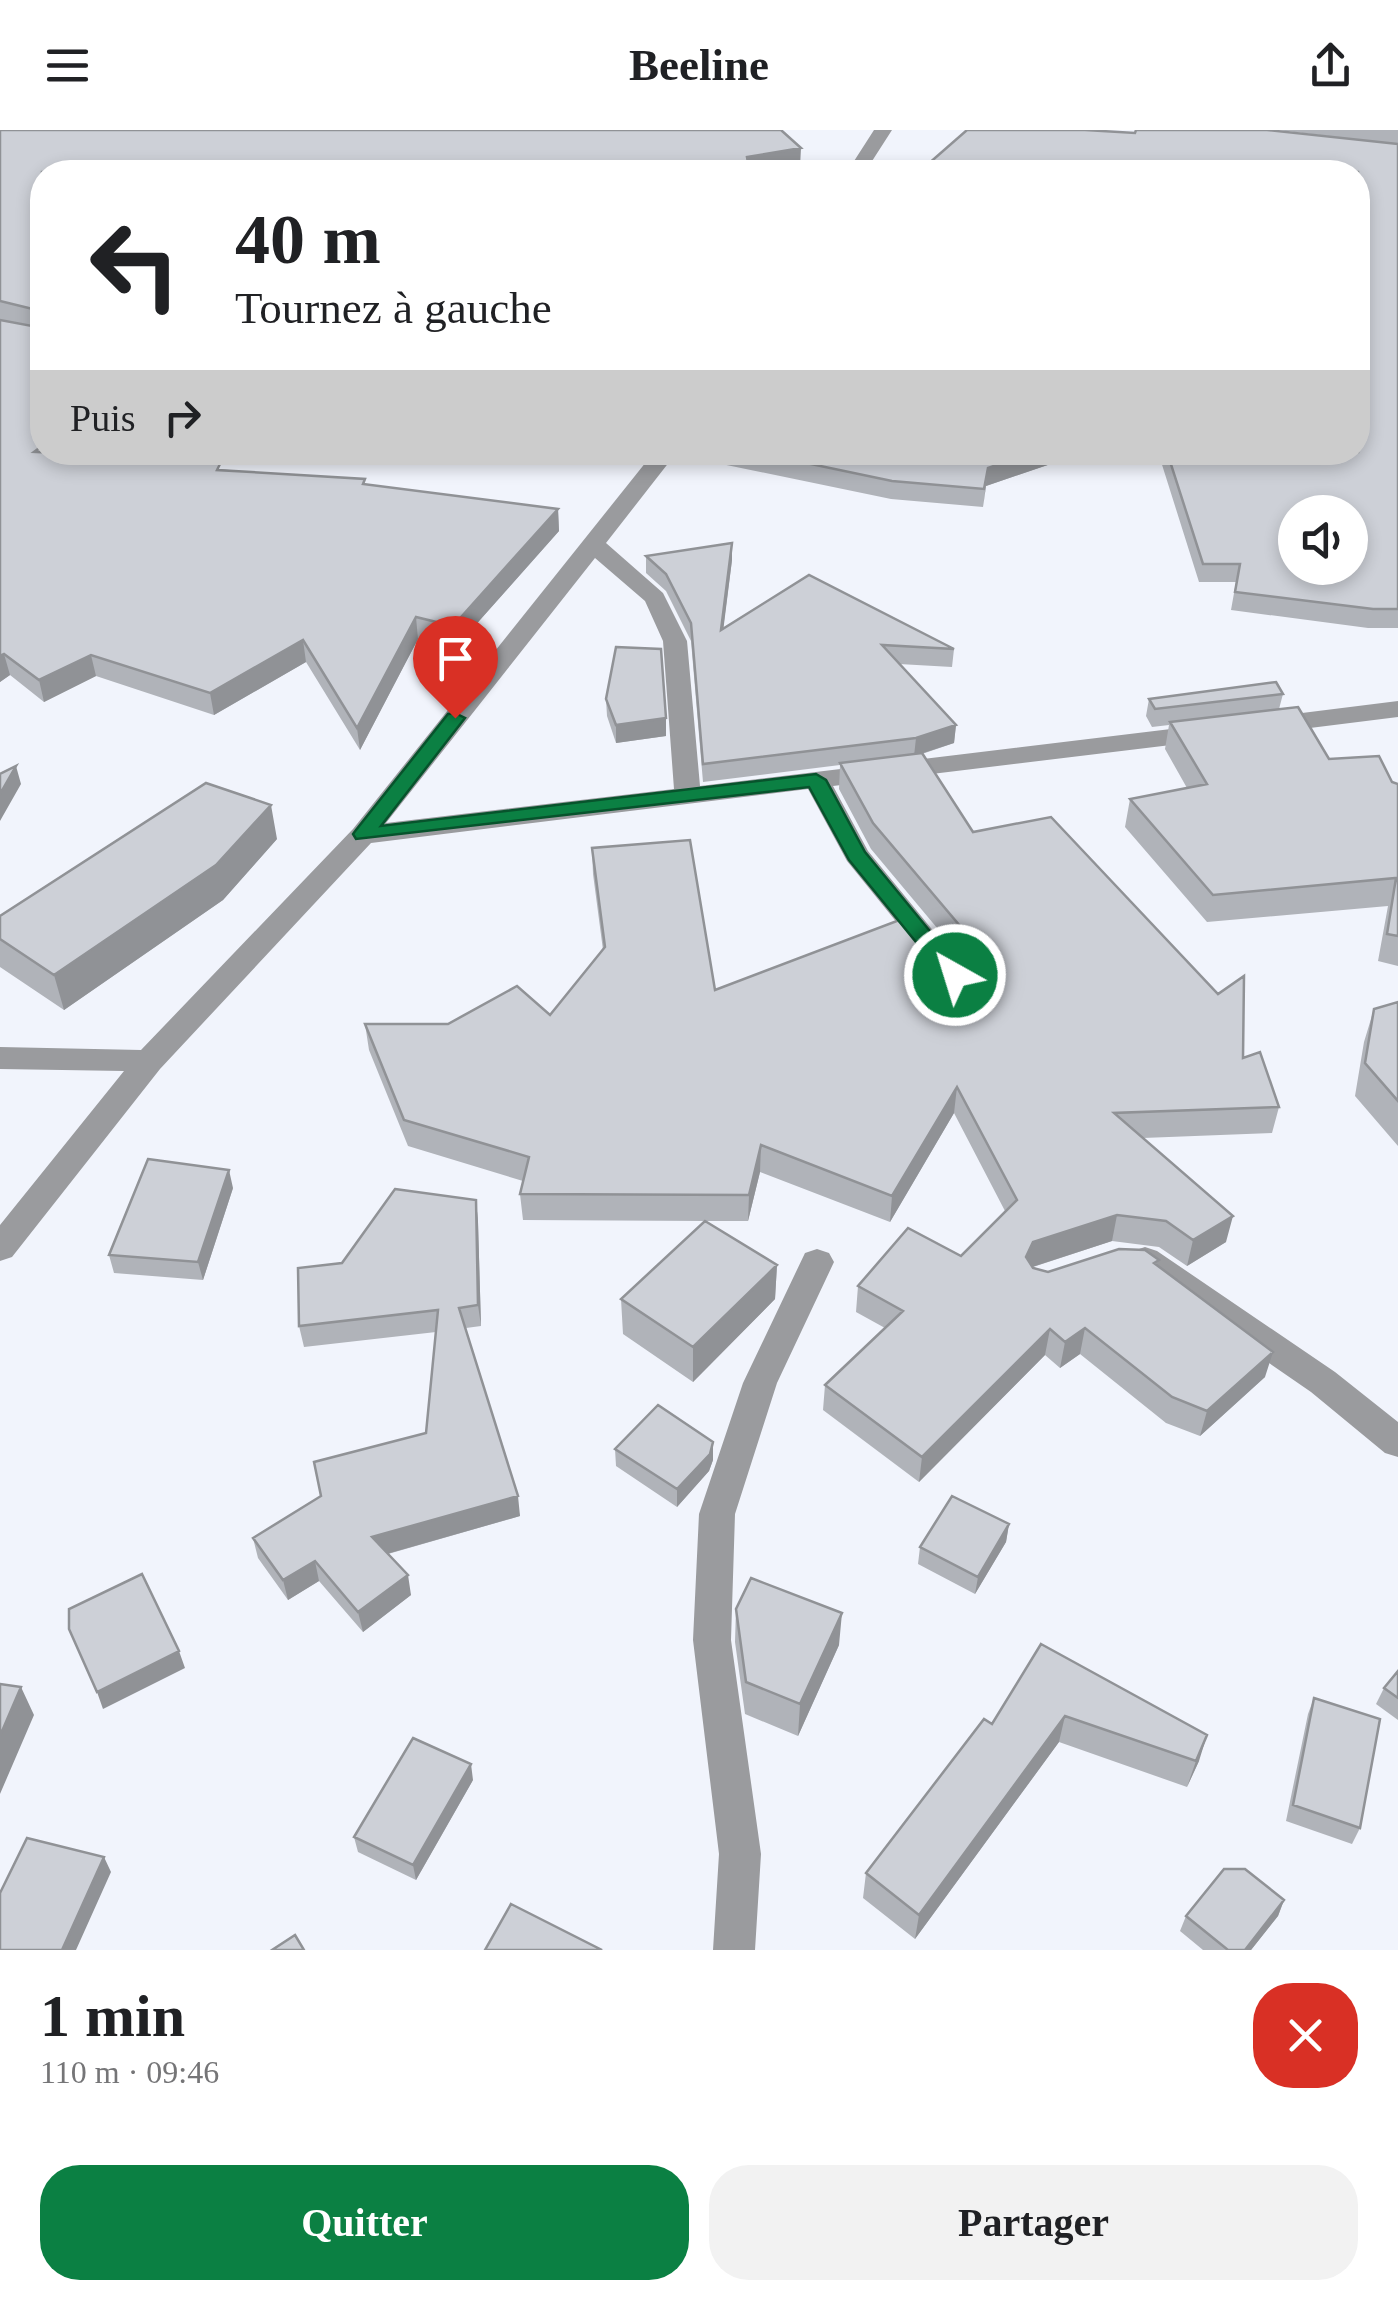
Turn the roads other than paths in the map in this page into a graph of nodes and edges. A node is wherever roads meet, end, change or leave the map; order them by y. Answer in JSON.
{"nodes":[{"id":1,"x":883,"y":130,"type":"edge"},
{"id":2,"x":864,"y":160,"type":"edge"},
{"id":3,"x":656,"y":465,"type":"edge"},
{"id":4,"x":593,"y":544,"type":"junction"},
{"id":5,"x":1398,"y":709,"type":"edge"},
{"id":6,"x":816,"y":780,"type":"junction"},
{"id":7,"x":688,"y":795,"type":"junction"},
{"id":8,"x":363,"y":834,"type":"junction"},
{"id":9,"x":955,"y":975,"type":"edge"},
{"id":10,"x":0,"y":1058,"type":"edge"},
{"id":11,"x":149,"y":1061,"type":"junction"},
{"id":12,"x":0,"y":1248,"type":"edge"},
{"id":13,"x":1113,"y":1258,"type":"edge"},
{"id":14,"x":817,"y":1262,"type":"dead end"},
{"id":15,"x":1398,"y":1442,"type":"edge"},
{"id":16,"x":734,"y":1950,"type":"edge"}],
"edges":[{"from":1,"to":2,"type":"street"},
{"from":3,"to":4,"type":"street"},
{"from":4,"to":7,"type":"street"},
{"from":4,"to":8,"type":"street"},
{"from":5,"to":6,"type":"street"},
{"from":6,"to":7,"type":"street"},
{"from":6,"to":9,"type":"street"},
{"from":7,"to":8,"type":"street"},
{"from":8,"to":11,"type":"street"},
{"from":10,"to":11,"type":"street"},
{"from":11,"to":12,"type":"street"},
{"from":13,"to":15,"type":"street"},
{"from":14,"to":16,"type":"street"}]}
